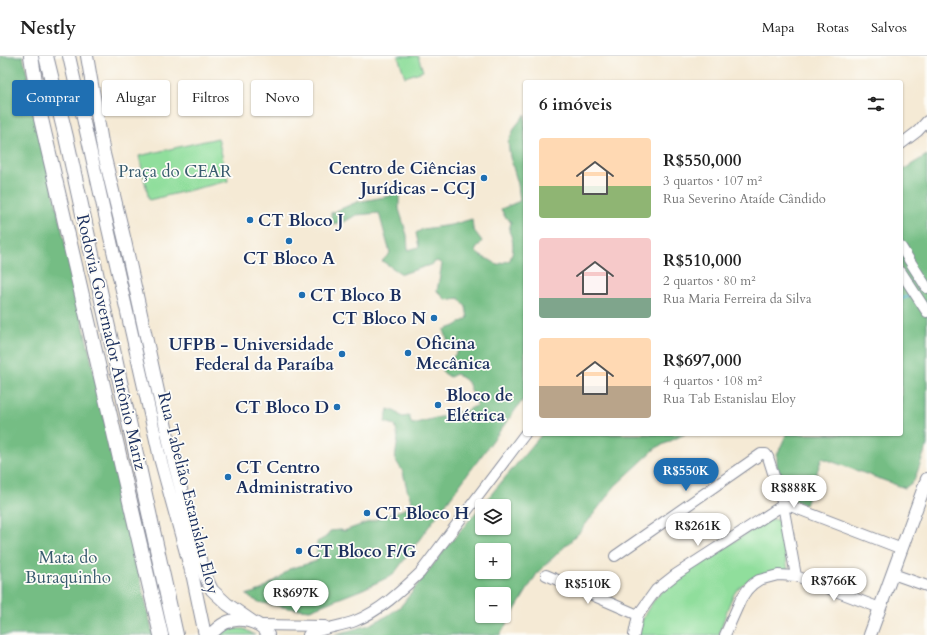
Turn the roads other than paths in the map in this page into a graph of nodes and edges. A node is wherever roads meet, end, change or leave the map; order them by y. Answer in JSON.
{"nodes":[{"id":1,"x":31,"y":56,"type":"edge"},
{"id":2,"x":46,"y":56,"type":"edge"},
{"id":3,"x":69,"y":56,"type":"edge"},
{"id":4,"x":87,"y":56,"type":"edge"},
{"id":5,"x":927,"y":121,"type":"edge"},
{"id":6,"x":903,"y":142,"type":"edge"},
{"id":7,"x":903,"y":250,"type":"edge"},
{"id":8,"x":903,"y":275,"type":"edge"},
{"id":9,"x":927,"y":288,"type":"edge"},
{"id":10,"x":927,"y":312,"type":"edge"},
{"id":11,"x":523,"y":436,"type":"edge"},
{"id":12,"x":926,"y":483,"type":"edge"},
{"id":13,"x":782,"y":505,"type":"junction"},
{"id":14,"x":902,"y":549,"type":"junction"},
{"id":15,"x":615,"y":556,"type":"dead end"},
{"id":16,"x":893,"y":574,"type":"junction"},
{"id":17,"x":546,"y":575,"type":"dead end"},
{"id":18,"x":796,"y":576,"type":"junction"},
{"id":19,"x":927,"y":586,"type":"edge"},
{"id":20,"x":880,"y":608,"type":"junction"},
{"id":21,"x":638,"y":615,"type":"junction"},
{"id":22,"x":256,"y":624,"type":"junction"},
{"id":23,"x":331,"y":626,"type":"junction"},
{"id":24,"x":161,"y":635,"type":"edge"},
{"id":25,"x":176,"y":635,"type":"edge"},
{"id":26,"x":206,"y":635,"type":"edge"},
{"id":27,"x":210,"y":635,"type":"edge"},
{"id":28,"x":268,"y":635,"type":"edge"},
{"id":29,"x":308,"y":635,"type":"edge"},
{"id":30,"x":634,"y":635,"type":"edge"},
{"id":31,"x":725,"y":635,"type":"edge"},
{"id":32,"x":870,"y":635,"type":"edge"}],
"edges":[{"from":1,"to":24,"type":"highway","name":"Rodovia Governador Antônio Mariz"},
{"from":2,"to":25,"type":"highway","name":"Rodovia Governador Antônio Mariz"},
{"from":3,"to":26,"type":"main road","name":"Rua Tabelião Estanislau Eloy"},
{"from":4,"to":22,"type":"main road","name":"Rua Tabelião Estanislau Eloy"},
{"from":5,"to":6,"type":"street"},
{"from":7,"to":9,"type":"street"},
{"from":8,"to":10,"type":"street"},
{"from":11,"to":23,"type":"street"},
{"from":12,"to":14,"type":"main road"},
{"from":13,"to":14,"type":"street"},
{"from":13,"to":15,"type":"street"},
{"from":13,"to":18,"type":"street"},
{"from":13,"to":21,"type":"street"},
{"from":14,"to":16,"type":"main road"},
{"from":16,"to":19,"type":"street"},
{"from":16,"to":20,"type":"main road"},
{"from":17,"to":21,"type":"street"},
{"from":18,"to":20,"type":"street"},
{"from":18,"to":31,"type":"street"},
{"from":20,"to":32,"type":"main road"},
{"from":21,"to":30,"type":"street"},
{"from":22,"to":23,"type":"street"},
{"from":22,"to":27,"type":"main road"},
{"from":22,"to":28,"type":"main road","name":"Rua Tabelião Estanislau Eloy"},
{"from":23,"to":29,"type":"street"}]}
